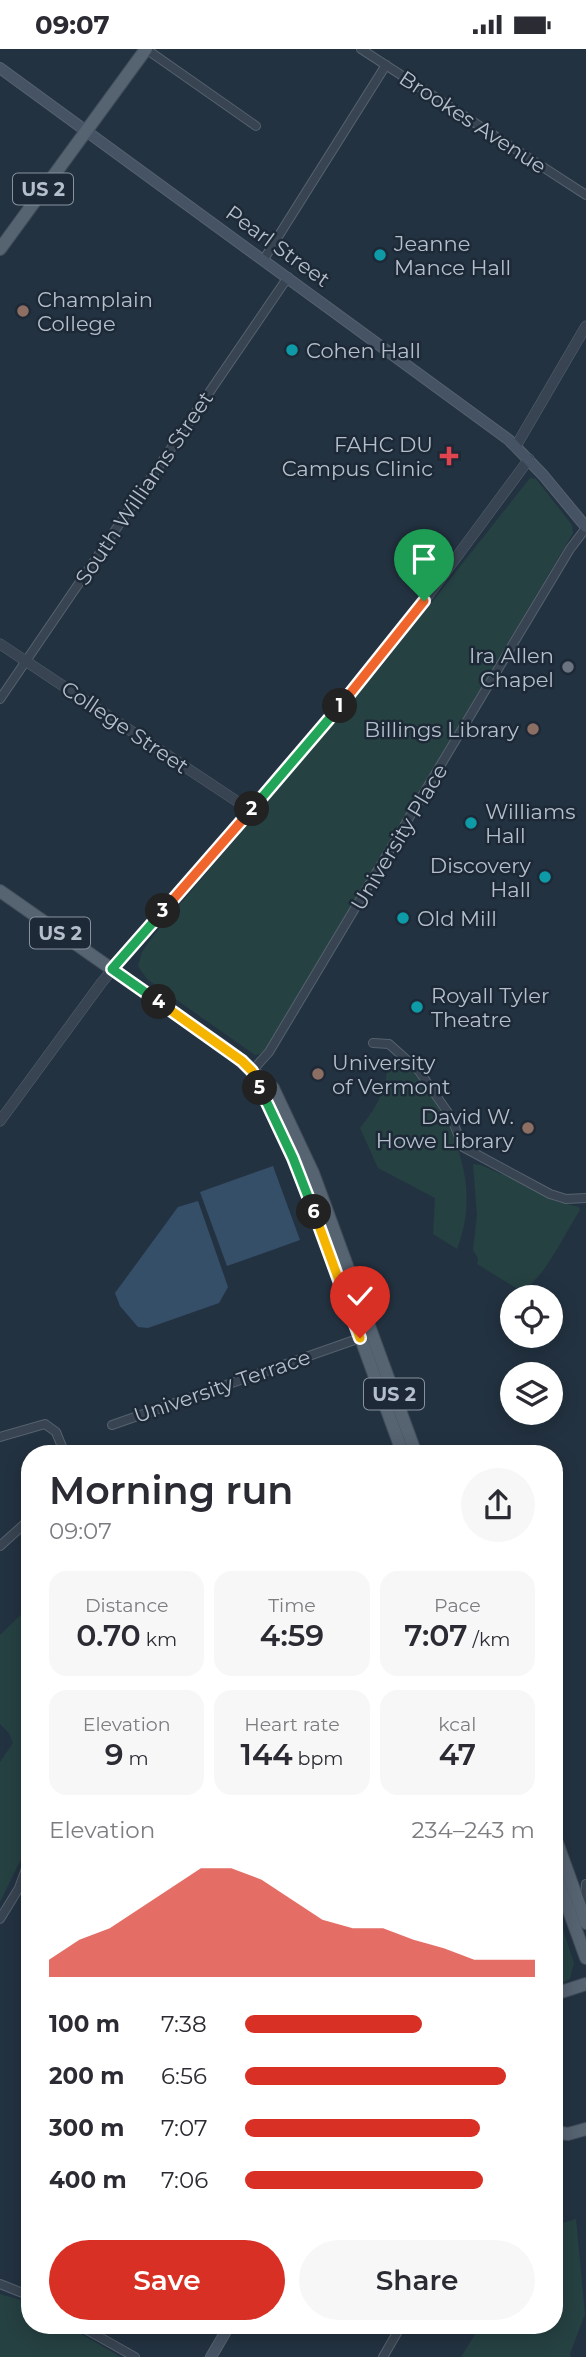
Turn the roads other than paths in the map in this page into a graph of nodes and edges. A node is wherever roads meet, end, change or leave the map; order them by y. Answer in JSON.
{"nodes":[{"id":1,"x":146,"y":49,"type":"edge"},
{"id":2,"x":361,"y":49,"type":"edge"},
{"id":3,"x":386,"y":65,"type":"junction"},
{"id":4,"x":0,"y":68,"type":"edge"},
{"id":5,"x":256,"y":126,"type":"dead end"},
{"id":6,"x":87,"y":130,"type":"junction"},
{"id":7,"x":586,"y":195,"type":"edge"},
{"id":8,"x":0,"y":249,"type":"edge"},
{"id":9,"x":264,"y":259,"type":"junction"},
{"id":10,"x":288,"y":277,"type":"junction"},
{"id":11,"x":586,"y":326,"type":"edge"},
{"id":12,"x":516,"y":446,"type":"junction"},
{"id":13,"x":529,"y":459,"type":"junction"},
{"id":14,"x":586,"y":528,"type":"edge"},
{"id":15,"x":0,"y":644,"type":"edge"},
{"id":16,"x":27,"y":662,"type":"junction"},
{"id":17,"x":0,"y":699,"type":"edge"},
{"id":18,"x":250,"y":810,"type":"junction"},
{"id":19,"x":0,"y":891,"type":"edge"},
{"id":20,"x":112,"y":969,"type":"junction"},
{"id":21,"x":373,"y":1043,"type":"dead end"},
{"id":22,"x":252,"y":1071,"type":"junction"},
{"id":23,"x":0,"y":1121,"type":"edge"},
{"id":24,"x":586,"y":1198,"type":"edge"},
{"id":25,"x":366,"y":1335,"type":"junction"},
{"id":26,"x":112,"y":1425,"type":"dead end"},
{"id":27,"x":0,"y":1437,"type":"edge"},
{"id":28,"x":61,"y":1445,"type":"edge"},
{"id":29,"x":400,"y":1445,"type":"edge"},
{"id":30,"x":412,"y":1445,"type":"edge"},
{"id":31,"x":21,"y":1527,"type":"edge"},
{"id":32,"x":0,"y":1546,"type":"edge"},
{"id":33,"x":563,"y":1859,"type":"edge"},
{"id":34,"x":21,"y":1883,"type":"edge"},
{"id":35,"x":586,"y":1884,"type":"edge"},
{"id":36,"x":563,"y":1894,"type":"edge"},
{"id":37,"x":0,"y":1919,"type":"edge"},
{"id":38,"x":586,"y":1922,"type":"edge"},
{"id":39,"x":586,"y":1958,"type":"edge"},
{"id":40,"x":586,"y":1984,"type":"edge"},
{"id":41,"x":563,"y":1991,"type":"edge"},
{"id":42,"x":586,"y":2129,"type":"edge"},
{"id":43,"x":563,"y":2133,"type":"edge"},
{"id":44,"x":568,"y":2134,"type":"junction"},
{"id":45,"x":563,"y":2137,"type":"edge"},
{"id":46,"x":0,"y":2284,"type":"edge"},
{"id":47,"x":21,"y":2292,"type":"edge"},
{"id":48,"x":94,"y":2334,"type":"edge"},
{"id":49,"x":224,"y":2334,"type":"edge"},
{"id":50,"x":396,"y":2334,"type":"edge"},
{"id":51,"x":135,"y":2357,"type":"edge"},
{"id":52,"x":211,"y":2357,"type":"edge"},
{"id":53,"x":383,"y":2357,"type":"edge"}],
"edges":[{"from":1,"to":5,"type":"street"},
{"from":1,"to":6,"type":"main road","number":"US 2"},
{"from":2,"to":3,"type":"street","name":"Brookes Avenue"},
{"from":3,"to":7,"type":"street","name":"Brookes Avenue"},
{"from":3,"to":9,"type":"street"},
{"from":4,"to":6,"type":"main road","name":"Pearl Street"},
{"from":6,"to":8,"type":"main road","number":"US 2"},
{"from":6,"to":9,"type":"main road","name":"Pearl Street"},
{"from":9,"to":10,"type":"main road","name":"Pearl Street"},
{"from":10,"to":12,"type":"main road","name":"Pearl Street"},
{"from":10,"to":16,"type":"street","name":"South Williams Street"},
{"from":11,"to":12,"type":"street"},
{"from":12,"to":13,"type":"main road","name":"Pearl Street"},
{"from":13,"to":14,"type":"main road","name":"Pearl Street"},
{"from":13,"to":18,"type":"street"},
{"from":14,"to":22,"type":"street","name":"University Place"},
{"from":15,"to":16,"type":"street","name":"College Street"},
{"from":16,"to":17,"type":"street","name":"South Williams Street"},
{"from":16,"to":18,"type":"street","name":"College Street"},
{"from":18,"to":20,"type":"street"},
{"from":19,"to":20,"type":"main road","number":"US 2"},
{"from":20,"to":22,"type":"main road","number":"US 2"},
{"from":20,"to":23,"type":"street"},
{"from":21,"to":24,"type":"street"},
{"from":22,"to":25,"type":"main road","number":"US 2"},
{"from":25,"to":26,"type":"street","name":"University Terrace"},
{"from":25,"to":29,"type":"main road","number":"US 2"},
{"from":25,"to":30,"type":"main road","number":"US 2"},
{"from":27,"to":28,"type":"street"},
{"from":31,"to":32,"type":"street"},
{"from":33,"to":38,"type":"main road"},
{"from":34,"to":37,"type":"street"},
{"from":35,"to":38,"type":"street"},
{"from":36,"to":39,"type":"main road"},
{"from":40,"to":41,"type":"main road"},
{"from":42,"to":44,"type":"main road"},
{"from":43,"to":44,"type":"main road"},
{"from":44,"to":45,"type":"street"},
{"from":46,"to":47,"type":"street"},
{"from":48,"to":51,"type":"street"},
{"from":49,"to":52,"type":"main road"},
{"from":50,"to":53,"type":"street"}]}
